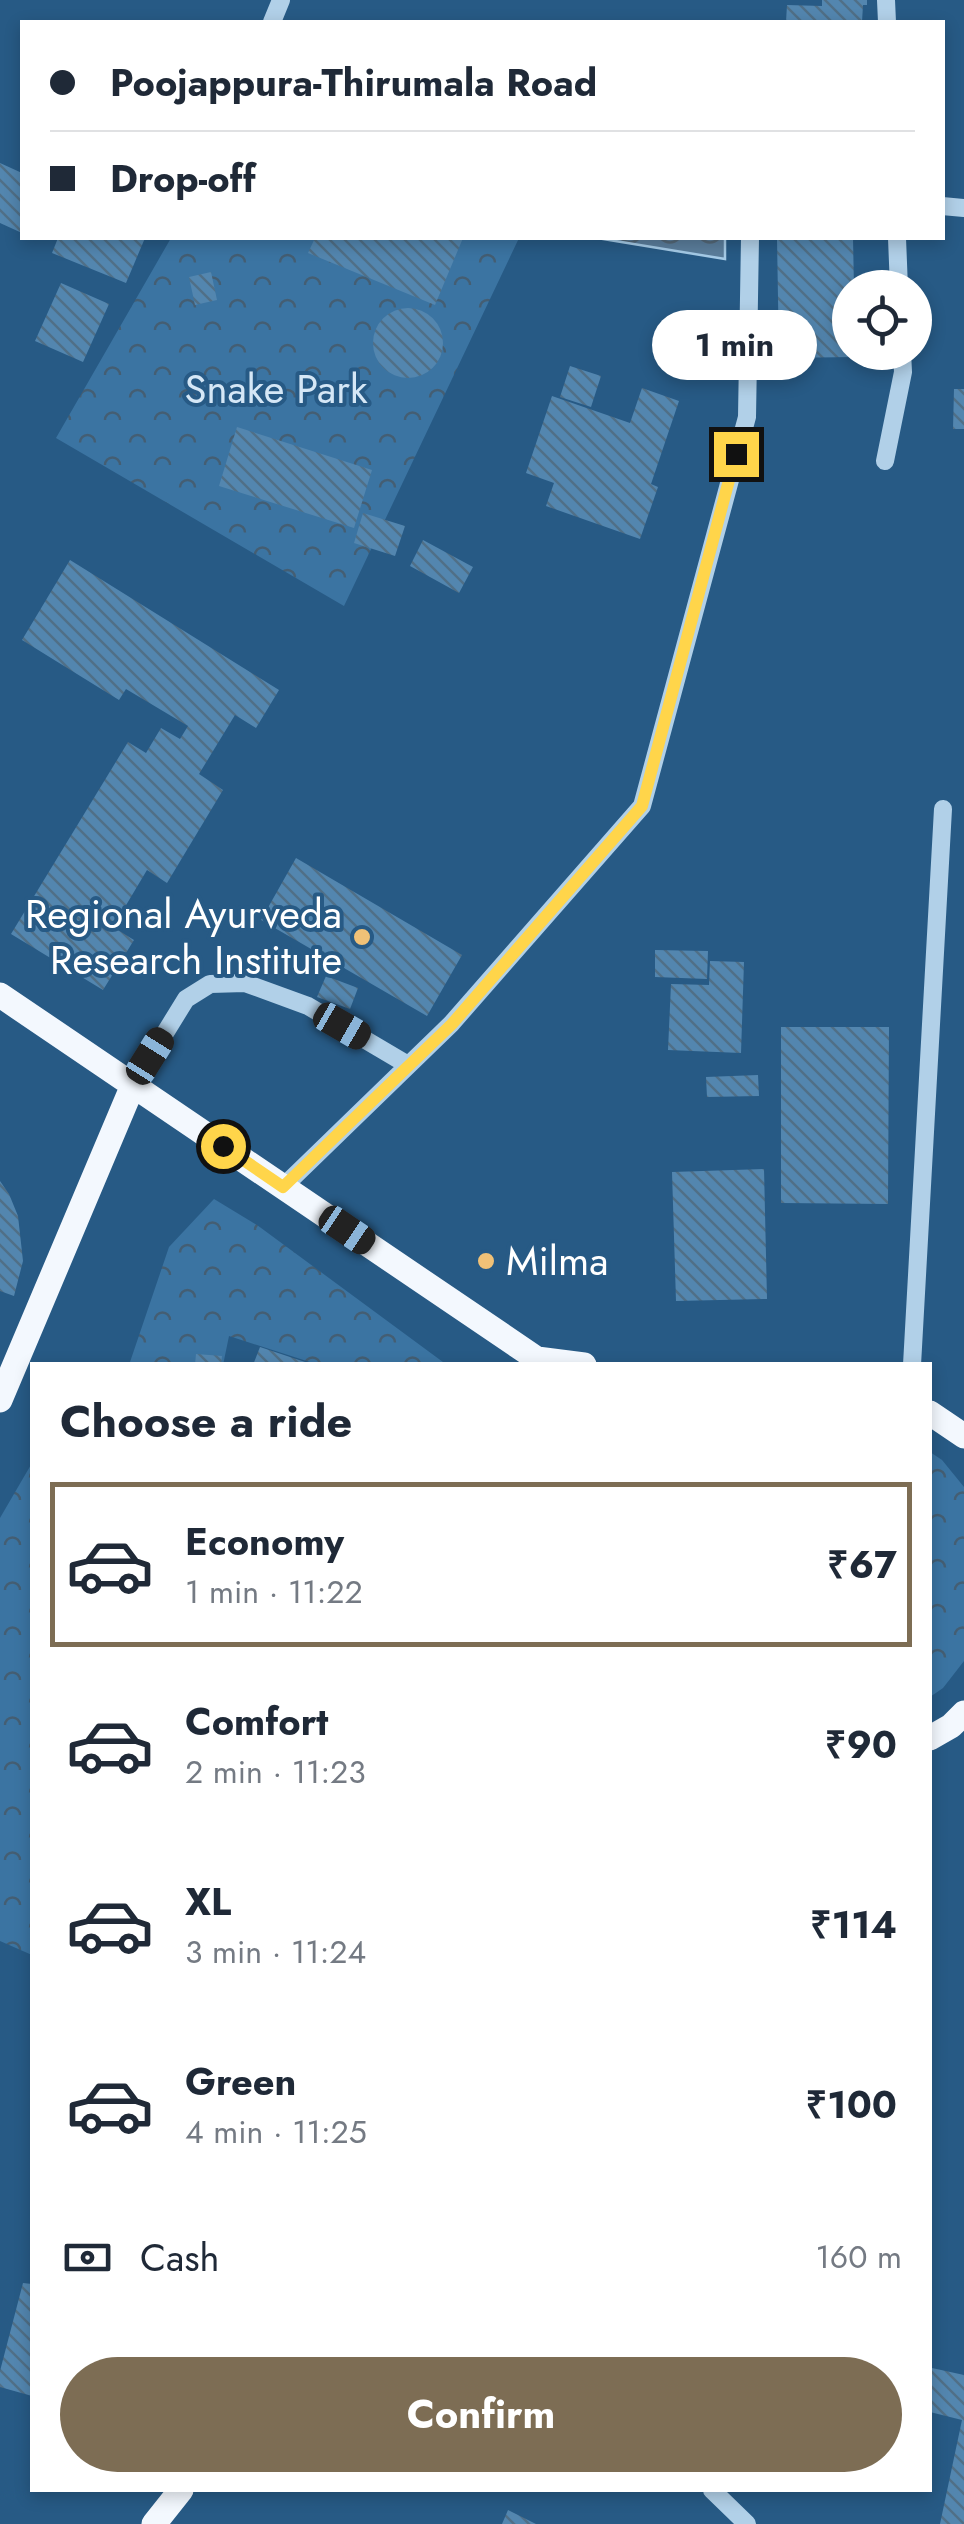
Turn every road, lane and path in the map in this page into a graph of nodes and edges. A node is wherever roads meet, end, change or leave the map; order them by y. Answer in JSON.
{"nodes":[{"id":1,"x":750,"y":240,"type":"edge"},
{"id":2,"x":897,"y":240,"type":"edge"},
{"id":3,"x":898,"y":270,"type":"edge"},
{"id":4,"x":901,"y":370,"type":"edge"},
{"id":5,"x":885,"y":461,"type":"dead end"},
{"id":6,"x":944,"y":810,"type":"dead end"},
{"id":7,"x":0,"y":995,"type":"edge"},
{"id":8,"x":408,"y":1065,"type":"junction"},
{"id":9,"x":133,"y":1084,"type":"junction"},
{"id":10,"x":283,"y":1187,"type":"junction"},
{"id":11,"x":539,"y":1362,"type":"edge"},
{"id":12,"x":912,"y":1362,"type":"edge"},
{"id":13,"x":0,"y":1400,"type":"edge"},
{"id":14,"x":932,"y":1414,"type":"edge"},
{"id":15,"x":964,"y":1436,"type":"edge"},
{"id":16,"x":964,"y":1713,"type":"edge"},
{"id":17,"x":932,"y":1737,"type":"edge"},
{"id":18,"x":178,"y":2492,"type":"edge"},
{"id":19,"x":714,"y":2492,"type":"edge"},
{"id":20,"x":154,"y":2524,"type":"edge"},
{"id":21,"x":748,"y":2524,"type":"edge"}],
"edges":[{"from":1,"to":8,"type":"street"},
{"from":2,"to":3,"type":"street"},
{"from":4,"to":5,"type":"street"},
{"from":6,"to":12,"type":"street"},
{"from":7,"to":9,"type":"main road"},
{"from":8,"to":9,"type":"street"},
{"from":8,"to":10,"type":"street"},
{"from":9,"to":10,"type":"main road"},
{"from":9,"to":13,"type":"main road"},
{"from":10,"to":11,"type":"main road"},
{"from":14,"to":15,"type":"main road"},
{"from":16,"to":17,"type":"main road"},
{"from":18,"to":20,"type":"main road"},
{"from":19,"to":21,"type":"street"}]}
